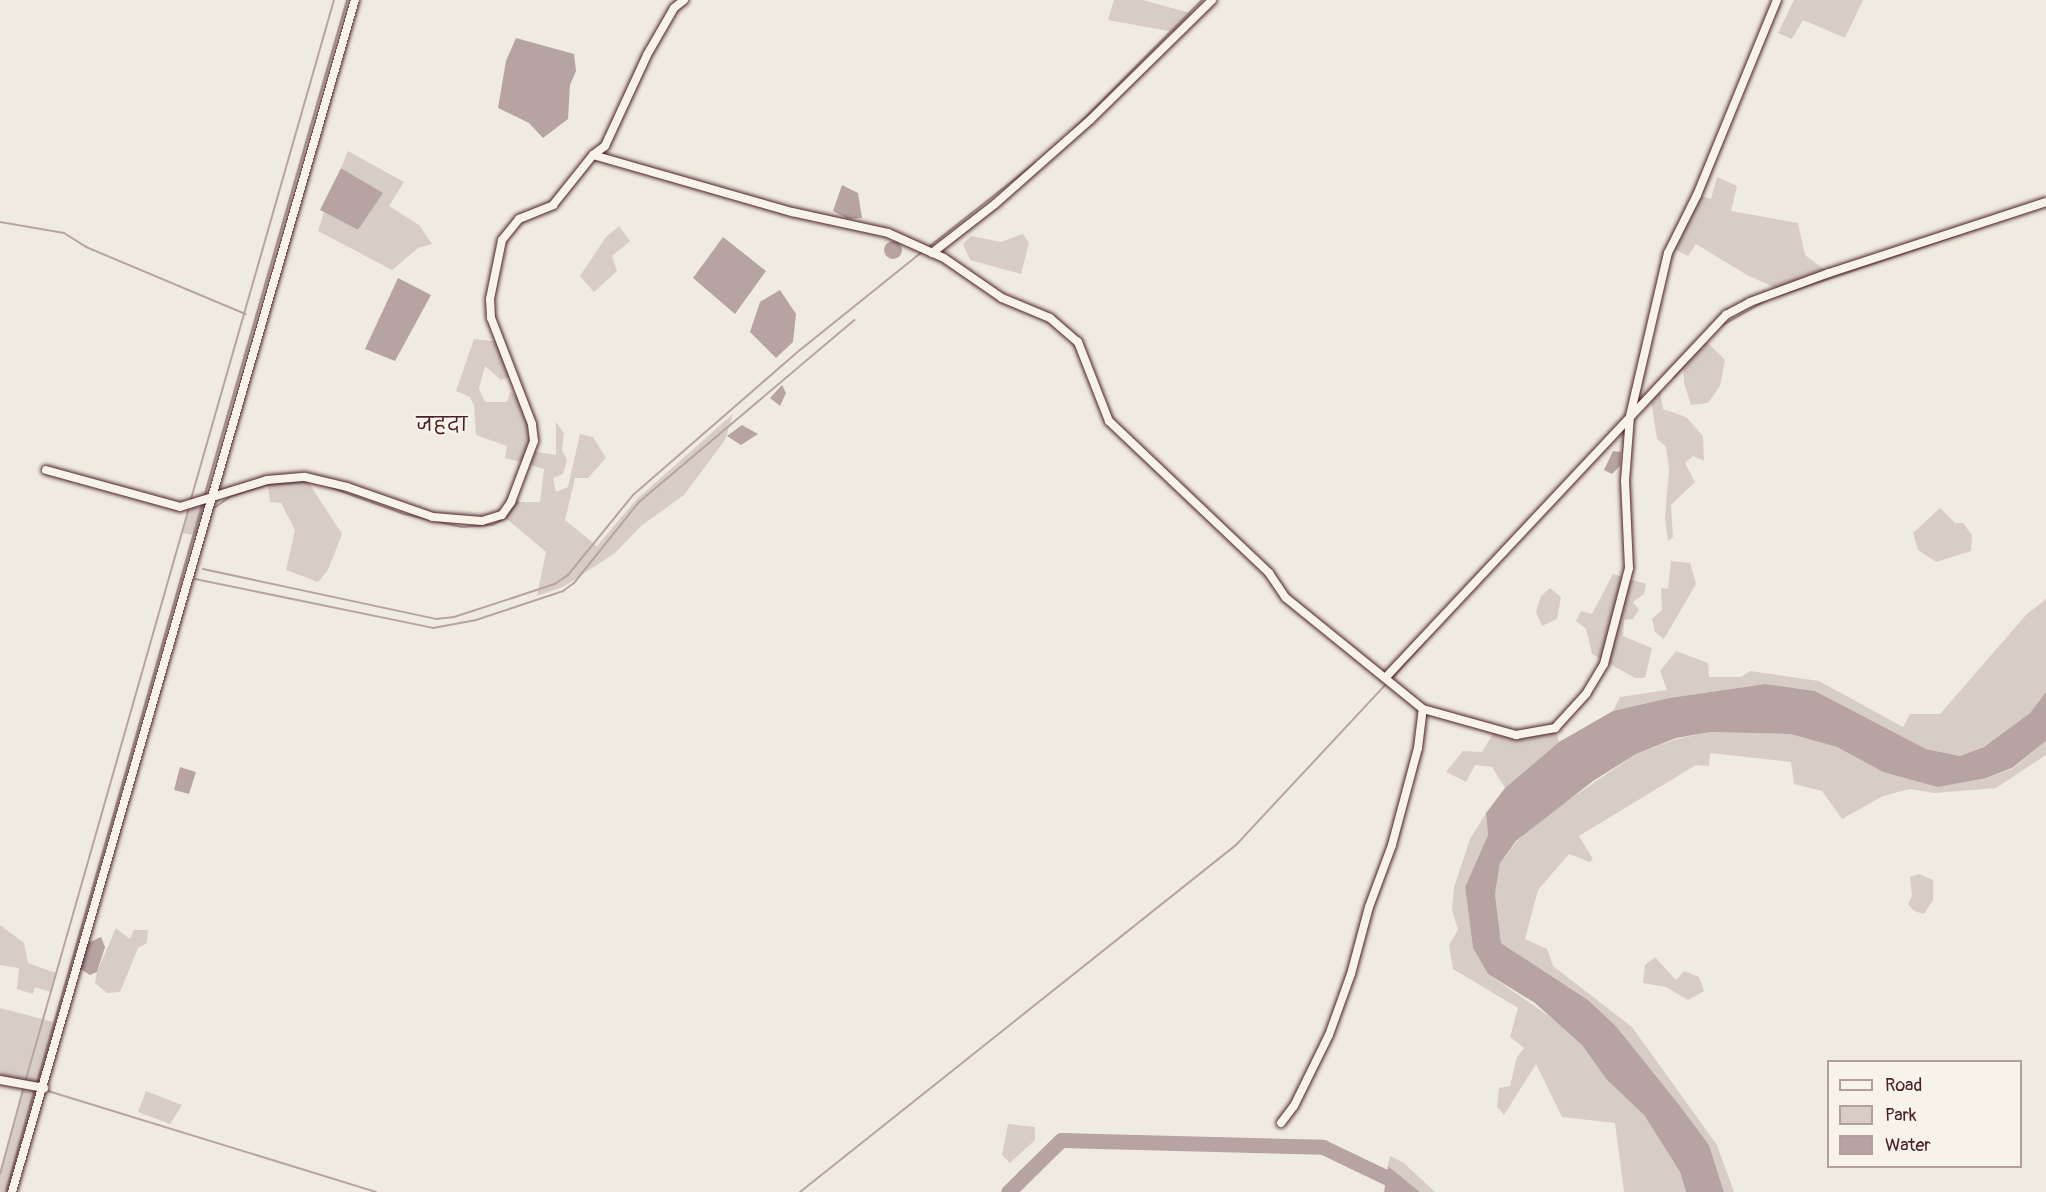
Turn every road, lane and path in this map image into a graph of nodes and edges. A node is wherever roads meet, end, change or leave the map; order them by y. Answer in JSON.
{"nodes":[{"id":1,"x":355,"y":0,"type":"edge"},
{"id":2,"x":684,"y":0,"type":"edge"},
{"id":3,"x":1212,"y":0,"type":"edge"},
{"id":4,"x":1777,"y":0,"type":"edge"},
{"id":5,"x":593,"y":155,"type":"junction"},
{"id":6,"x":2046,"y":202,"type":"edge"},
{"id":7,"x":932,"y":253,"type":"junction"},
{"id":8,"x":1630,"y":416,"type":"junction"},
{"id":9,"x":46,"y":470,"type":"dead end"},
{"id":10,"x":210,"y":500,"type":"junction"},
{"id":11,"x":1386,"y":677,"type":"junction"},
{"id":12,"x":1423,"y":709,"type":"junction"},
{"id":13,"x":0,"y":1080,"type":"edge"},
{"id":14,"x":44,"y":1088,"type":"junction"},
{"id":15,"x":1281,"y":1123,"type":"dead end"},
{"id":16,"x":12,"y":1192,"type":"edge"}],
"edges":[{"from":1,"to":10,"type":"street"},
{"from":2,"to":5,"type":"street"},
{"from":3,"to":7,"type":"street"},
{"from":4,"to":8,"type":"street"},
{"from":5,"to":7,"type":"street"},
{"from":5,"to":10,"type":"street"},
{"from":6,"to":8,"type":"street"},
{"from":7,"to":11,"type":"street"},
{"from":8,"to":11,"type":"street"},
{"from":8,"to":12,"type":"street"},
{"from":9,"to":10,"type":"street"},
{"from":10,"to":14,"type":"street"},
{"from":11,"to":12,"type":"street"},
{"from":12,"to":15,"type":"street"},
{"from":13,"to":14,"type":"street"},
{"from":14,"to":16,"type":"street"}]}
